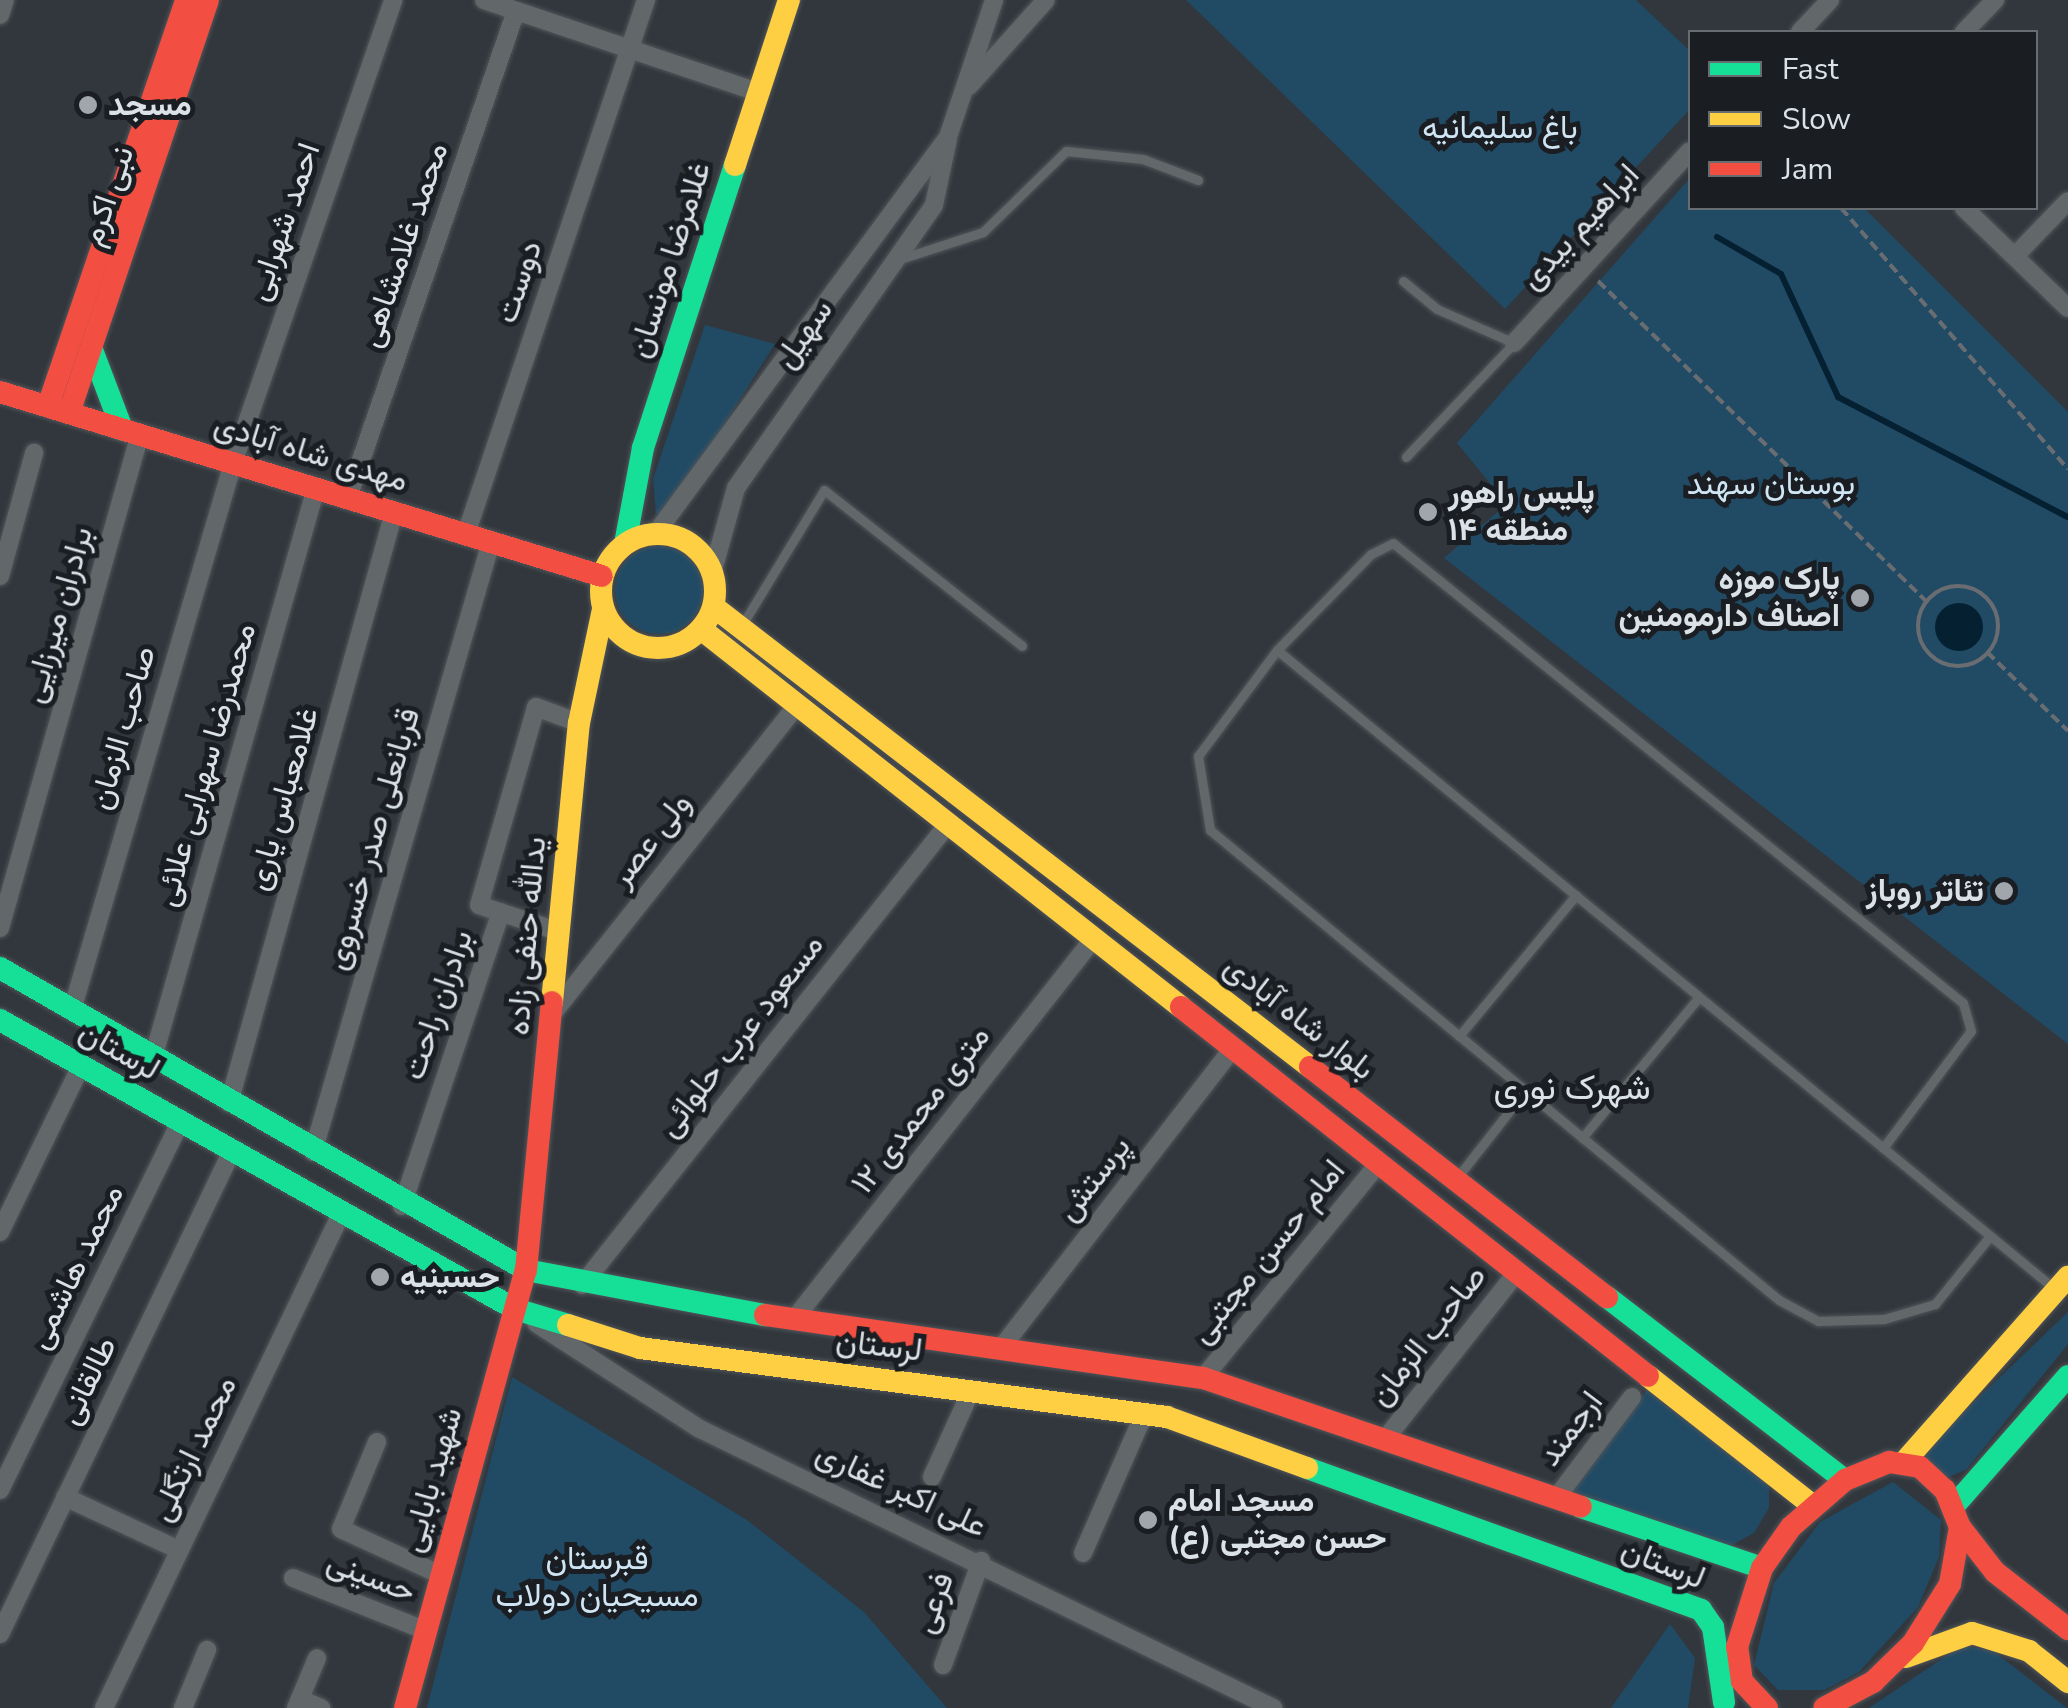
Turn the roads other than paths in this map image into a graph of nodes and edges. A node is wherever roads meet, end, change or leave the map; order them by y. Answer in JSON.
{"nodes":[{"id":1,"x":5,"y":0,"type":"edge"},
{"id":2,"x":186,"y":0,"type":"edge"},
{"id":3,"x":208,"y":0,"type":"edge"},
{"id":4,"x":393,"y":0,"type":"edge"},
{"id":5,"x":484,"y":0,"type":"edge"},
{"id":6,"x":553,"y":0,"type":"edge"},
{"id":7,"x":646,"y":0,"type":"edge"},
{"id":8,"x":789,"y":0,"type":"edge"},
{"id":9,"x":994,"y":0,"type":"edge"},
{"id":10,"x":1046,"y":0,"type":"edge"},
{"id":11,"x":1830,"y":0,"type":"edge"},
{"id":12,"x":1995,"y":0,"type":"edge"},
{"id":13,"x":516,"y":11,"type":"junction"},
{"id":14,"x":0,"y":15,"type":"edge"},
{"id":15,"x":546,"y":21,"type":"junction"},
{"id":16,"x":1802,"y":30,"type":"edge"},
{"id":17,"x":1966,"y":30,"type":"edge"},
{"id":18,"x":629,"y":49,"type":"junction"},
{"id":19,"x":758,"y":92,"type":"junction"},
{"id":20,"x":962,"y":94,"type":"junction"},
{"id":21,"x":948,"y":137,"type":"junction"},
{"id":22,"x":1688,"y":153,"type":"edge"},
{"id":23,"x":1198,"y":180,"type":"dead end"},
{"id":24,"x":2068,"y":201,"type":"edge"},
{"id":25,"x":1966,"y":210,"type":"edge"},
{"id":26,"x":2015,"y":256,"type":"junction"},
{"id":27,"x":892,"y":262,"type":"junction"},
{"id":28,"x":1403,"y":281,"type":"dead end"},
{"id":29,"x":2068,"y":308,"type":"edge"},
{"id":30,"x":1514,"y":343,"type":"junction"},
{"id":31,"x":92,"y":347,"type":"junction"},
{"id":32,"x":0,"y":392,"type":"edge"},
{"id":33,"x":58,"y":410,"type":"junction"},
{"id":34,"x":131,"y":432,"type":"junction"},
{"id":35,"x":34,"y":454,"type":"dead end"},
{"id":36,"x":1406,"y":457,"type":"dead end"},
{"id":37,"x":232,"y":463,"type":"junction"},
{"id":38,"x":316,"y":488,"type":"junction"},
{"id":39,"x":348,"y":498,"type":"junction"},
{"id":40,"x":394,"y":512,"type":"junction"},
{"id":41,"x":656,"y":533,"type":"junction"},
{"id":42,"x":466,"y":534,"type":"junction"},
{"id":43,"x":491,"y":542,"type":"junction"},
{"id":44,"x":625,"y":544,"type":"junction"},
{"id":45,"x":712,"y":570,"type":"junction"},
{"id":46,"x":0,"y":576,"type":"edge"},
{"id":47,"x":602,"y":576,"type":"junction"},
{"id":48,"x":714,"y":607,"type":"junction"},
{"id":49,"x":604,"y":610,"type":"junction"},
{"id":50,"x":740,"y":628,"type":"junction"},
{"id":51,"x":701,"y":629,"type":"junction"},
{"id":52,"x":1022,"y":646,"type":"dead end"},
{"id":53,"x":1277,"y":650,"type":"junction"},
{"id":54,"x":797,"y":704,"type":"junction"},
{"id":55,"x":579,"y":723,"type":"junction"},
{"id":56,"x":948,"y":824,"type":"junction"},
{"id":57,"x":1576,"y":895,"type":"junction"},
{"id":58,"x":501,"y":912,"type":"junction"},
{"id":59,"x":0,"y":928,"type":"edge"},
{"id":60,"x":560,"y":932,"type":"junction"},
{"id":61,"x":1094,"y":938,"type":"junction"},
{"id":62,"x":0,"y":968,"type":"edge"},
{"id":63,"x":1699,"y":997,"type":"junction"},
{"id":64,"x":72,"y":1010,"type":"junction"},
{"id":65,"x":553,"y":1013,"type":"junction"},
{"id":66,"x":0,"y":1020,"type":"edge"},
{"id":67,"x":1459,"y":1036,"type":"junction"},
{"id":68,"x":1233,"y":1048,"type":"junction"},
{"id":69,"x":153,"y":1058,"type":"junction"},
{"id":70,"x":80,"y":1066,"type":"junction"},
{"id":71,"x":1526,"y":1090,"type":"junction"},
{"id":72,"x":229,"y":1103,"type":"junction"},
{"id":73,"x":180,"y":1124,"type":"junction"},
{"id":74,"x":1582,"y":1138,"type":"junction"},
{"id":75,"x":1883,"y":1148,"type":"junction"},
{"id":76,"x":313,"y":1152,"type":"junction"},
{"id":77,"x":230,"y":1153,"type":"junction"},
{"id":78,"x":1379,"y":1163,"type":"junction"},
{"id":79,"x":1455,"y":1180,"type":"junction"},
{"id":80,"x":402,"y":1206,"type":"junction"},
{"id":81,"x":340,"y":1216,"type":"junction"},
{"id":82,"x":0,"y":1232,"type":"edge"},
{"id":83,"x":1990,"y":1236,"type":"junction"},
{"id":84,"x":526,"y":1270,"type":"junction"},
{"id":85,"x":1517,"y":1272,"type":"junction"},
{"id":86,"x":2062,"y":1283,"type":"edge"},
{"id":87,"x":582,"y":1285,"type":"junction"},
{"id":88,"x":515,"y":1309,"type":"junction"},
{"id":89,"x":796,"y":1318,"type":"junction"},
{"id":90,"x":1002,"y":1347,"type":"junction"},
{"id":91,"x":2068,"y":1376,"type":"edge"},
{"id":92,"x":1203,"y":1378,"type":"junction"},
{"id":93,"x":971,"y":1391,"type":"junction"},
{"id":94,"x":1632,"y":1397,"type":"dead end"},
{"id":95,"x":1144,"y":1414,"type":"junction"},
{"id":96,"x":1386,"y":1438,"type":"junction"},
{"id":97,"x":377,"y":1442,"type":"dead end"},
{"id":98,"x":1905,"y":1461,"type":"junction"},
{"id":99,"x":932,"y":1478,"type":"dead end"},
{"id":100,"x":1845,"y":1480,"type":"junction"},
{"id":101,"x":0,"y":1490,"type":"edge"},
{"id":102,"x":66,"y":1497,"type":"junction"},
{"id":103,"x":1557,"y":1497,"type":"junction"},
{"id":104,"x":1812,"y":1505,"type":"junction"},
{"id":105,"x":1956,"y":1517,"type":"junction"},
{"id":106,"x":180,"y":1550,"type":"junction"},
{"id":107,"x":1083,"y":1553,"type":"dead end"},
{"id":108,"x":981,"y":1561,"type":"junction"},
{"id":109,"x":1762,"y":1568,"type":"junction"},
{"id":110,"x":439,"y":1574,"type":"junction"},
{"id":111,"x":292,"y":1578,"type":"dead end"},
{"id":112,"x":2068,"y":1629,"type":"edge"},
{"id":113,"x":427,"y":1631,"type":"junction"},
{"id":114,"x":0,"y":1634,"type":"edge"},
{"id":115,"x":207,"y":1650,"type":"dead end"},
{"id":116,"x":317,"y":1658,"type":"dead end"},
{"id":117,"x":1892,"y":1663,"type":"junction"},
{"id":118,"x":943,"y":1666,"type":"dead end"},
{"id":119,"x":1742,"y":1681,"type":"junction"},
{"id":120,"x":2068,"y":1682,"type":"edge"},
{"id":121,"x":298,"y":1704,"type":"edge"},
{"id":122,"x":1722,"y":1705,"type":"edge"},
{"id":123,"x":104,"y":1708,"type":"edge"},
{"id":124,"x":183,"y":1708,"type":"edge"},
{"id":125,"x":321,"y":1708,"type":"edge"},
{"id":126,"x":405,"y":1708,"type":"edge"},
{"id":127,"x":1273,"y":1708,"type":"edge"},
{"id":128,"x":1767,"y":1708,"type":"edge"},
{"id":129,"x":1824,"y":1708,"type":"edge"}],
"edges":[{"from":1,"to":14,"type":"street"},
{"from":2,"to":33,"type":"street","name":"نبی اکرم"},
{"from":3,"to":31,"type":"street","name":"نبی اکرم"},
{"from":4,"to":37,"type":"street","name":"احمد شهرابی"},
{"from":5,"to":13,"type":"street"},
{"from":6,"to":15,"type":"street"},
{"from":7,"to":18,"type":"street","name":"دوست"},
{"from":8,"to":19,"type":"street","name":"غلامرضا مونسان"},
{"from":9,"to":20,"type":"street"},
{"from":10,"to":20,"type":"street","name":"سهیل"},
{"from":11,"to":16,"type":"street"},
{"from":12,"to":17,"type":"street"},
{"from":13,"to":15,"type":"street"},
{"from":13,"to":39,"type":"street","name":"محمد غلامشاهی"},
{"from":15,"to":18,"type":"street"},
{"from":18,"to":19,"type":"street"},
{"from":18,"to":42,"type":"street","name":"دوست"},
{"from":19,"to":44,"type":"street","name":"غلامرضا مونسان"},
{"from":20,"to":21,"type":"street","name":"سهیل"},
{"from":21,"to":27,"type":"street","name":"سهیل"},
{"from":21,"to":41,"type":"street","name":"سهیل"},
{"from":22,"to":30,"type":"street","name":"ابراهیم بیدی"},
{"from":23,"to":27,"type":"lane"},
{"from":24,"to":26,"type":"street"},
{"from":25,"to":26,"type":"street"},
{"from":26,"to":29,"type":"street"},
{"from":27,"to":45,"type":"street","name":"سهیل"},
{"from":28,"to":30,"type":"lane"},
{"from":30,"to":36,"type":"lane"},
{"from":31,"to":33,"type":"street","name":"نبی اکرم"},
{"from":31,"to":34,"type":"street"},
{"from":32,"to":33,"type":"street","name":"مهدی شاه آبادی"},
{"from":33,"to":34,"type":"street","name":"مهدی شاه آبادی"},
{"from":34,"to":37,"type":"street","name":"مهدی شاه آبادی"},
{"from":34,"to":59,"type":"street","name":"برادران میرزایی"},
{"from":35,"to":46,"type":"street"},
{"from":37,"to":38,"type":"street","name":"مهدی شاه آبادی"},
{"from":37,"to":64,"type":"street","name":"صاحب الزمان"},
{"from":38,"to":39,"type":"street","name":"مهدی شاه آبادی"},
{"from":38,"to":69,"type":"street","name":"محمدرضا سهرابی علائی"},
{"from":39,"to":40,"type":"street","name":"مهدی شاه آبادی"},
{"from":40,"to":42,"type":"street","name":"مهدی شاه آبادی"},
{"from":40,"to":72,"type":"street","name":"غلامعباس یاری"},
{"from":41,"to":44,"type":"street"},
{"from":41,"to":45,"type":"street"},
{"from":42,"to":43,"type":"street","name":"مهدی شاه آبادی"},
{"from":43,"to":47,"type":"street","name":"مهدی شاه آبادی"},
{"from":43,"to":76,"type":"street","name":"قربانعلی صدر خسروی"},
{"from":44,"to":47,"type":"street"},
{"from":45,"to":48,"type":"street"},
{"from":47,"to":49,"type":"street"},
{"from":48,"to":50,"type":"street","name":"بلوار شاه آبادی"},
{"from":48,"to":51,"type":"street"},
{"from":49,"to":51,"type":"street"},
{"from":49,"to":55,"type":"street","name":"یدالله حنفی زاده"},
{"from":50,"to":52,"type":"lane"},
{"from":50,"to":79,"type":"street","name":"بلوار شاه آبادی"},
{"from":51,"to":54,"type":"street","name":"بلوار شاه آبادی"},
{"from":53,"to":57,"type":"lane"},
{"from":53,"to":67,"type":"lane"},
{"from":53,"to":75,"type":"lane"},
{"from":54,"to":56,"type":"street","name":"بلوار شاه آبادی"},
{"from":54,"to":65,"type":"street","name":"ولی عصر"},
{"from":55,"to":58,"type":"street","name":"برادران راحت"},
{"from":55,"to":60,"type":"street","name":"یدالله حنفی زاده"},
{"from":56,"to":61,"type":"street","name":"بلوار شاه آبادی"},
{"from":56,"to":87,"type":"street","name":"مسعود عرب حلوائی"},
{"from":57,"to":63,"type":"lane"},
{"from":57,"to":67,"type":"lane"},
{"from":58,"to":60,"type":"street"},
{"from":58,"to":80,"type":"street","name":"برادران راحت"},
{"from":60,"to":65,"type":"street","name":"یدالله حنفی زاده"},
{"from":61,"to":68,"type":"street","name":"بلوار شاه آبادی"},
{"from":61,"to":89,"type":"street","name":"۱۲ متری محمدی"},
{"from":62,"to":64,"type":"street","name":"لرستان"},
{"from":63,"to":74,"type":"lane"},
{"from":63,"to":75,"type":"lane"},
{"from":64,"to":69,"type":"street","name":"لرستان"},
{"from":65,"to":84,"type":"street","name":"یدالله حنفی زاده"},
{"from":66,"to":70,"type":"street","name":"لرستان"},
{"from":67,"to":71,"type":"lane"},
{"from":68,"to":78,"type":"street","name":"بلوار شاه آبادی"},
{"from":68,"to":90,"type":"street","name":"پرستش"},
{"from":69,"to":72,"type":"street","name":"لرستان"},
{"from":70,"to":73,"type":"street","name":"لرستان"},
{"from":70,"to":82,"type":"street"},
{"from":71,"to":74,"type":"lane"},
{"from":71,"to":79,"type":"lane"},
{"from":72,"to":76,"type":"street","name":"لرستان"},
{"from":73,"to":77,"type":"street","name":"لرستان"},
{"from":73,"to":101,"type":"street","name":"محمد هاشمی"},
{"from":74,"to":83,"type":"lane"},
{"from":75,"to":83,"type":"lane"},
{"from":76,"to":80,"type":"street","name":"لرستان"},
{"from":77,"to":81,"type":"street","name":"لرستان"},
{"from":77,"to":102,"type":"street","name":"طالقانی"},
{"from":78,"to":85,"type":"street","name":"بلوار شاه آبادی"},
{"from":78,"to":92,"type":"street","name":"امام حسن مجتبی"},
{"from":79,"to":100,"type":"street","name":"بلوار شاه آبادی"},
{"from":80,"to":84,"type":"street","name":"لرستان"},
{"from":81,"to":88,"type":"street","name":"لرستان"},
{"from":81,"to":106,"type":"street","name":"محمد ارتگلی"},
{"from":83,"to":86,"type":"lane"},
{"from":84,"to":87,"type":"street","name":"لرستان"},
{"from":84,"to":88,"type":"street","name":"شهید بابایی"},
{"from":85,"to":96,"type":"street","name":"صاحب الزمان"},
{"from":85,"to":104,"type":"street","name":"بلوار شاه آبادی"},
{"from":86,"to":98,"type":"street"},
{"from":87,"to":89,"type":"street","name":"لرستان"},
{"from":88,"to":93,"type":"street","name":"لرستان"},
{"from":88,"to":108,"type":"street","name":"علی اکبر غفاری"},
{"from":88,"to":110,"type":"street","name":"شهید بابایی"},
{"from":89,"to":90,"type":"street","name":"لرستان"},
{"from":90,"to":92,"type":"street","name":"لرستان"},
{"from":91,"to":105,"type":"street"},
{"from":92,"to":96,"type":"street","name":"لرستان"},
{"from":93,"to":95,"type":"street","name":"لرستان"},
{"from":93,"to":99,"type":"street"},
{"from":94,"to":103,"type":"street","name":"ارجمند"},
{"from":95,"to":107,"type":"street"},
{"from":95,"to":122,"type":"street","name":"لرستان"},
{"from":96,"to":103,"type":"street","name":"لرستان"},
{"from":97,"to":110,"type":"street"},
{"from":98,"to":100,"type":"street"},
{"from":98,"to":105,"type":"street"},
{"from":100,"to":104,"type":"street"},
{"from":102,"to":106,"type":"street"},
{"from":102,"to":114,"type":"street","name":"طالقانی"},
{"from":103,"to":109,"type":"street","name":"لرستان"},
{"from":104,"to":109,"type":"street"},
{"from":105,"to":112,"type":"street"},
{"from":105,"to":117,"type":"street"},
{"from":106,"to":123,"type":"street","name":"محمد ارتگلی"},
{"from":108,"to":118,"type":"street","name":"فرعی"},
{"from":108,"to":127,"type":"street","name":"علی اکبر غفاری"},
{"from":109,"to":119,"type":"street"},
{"from":110,"to":113,"type":"street","name":"شهید بابایی"},
{"from":111,"to":113,"type":"street","name":"حسینی"},
{"from":113,"to":126,"type":"street","name":"شهید بابایی"},
{"from":115,"to":124,"type":"street"},
{"from":116,"to":121,"type":"street"},
{"from":117,"to":120,"type":"street"},
{"from":117,"to":129,"type":"street"},
{"from":119,"to":122,"type":"street"},
{"from":119,"to":128,"type":"street"},
{"from":121,"to":125,"type":"street"}]}
